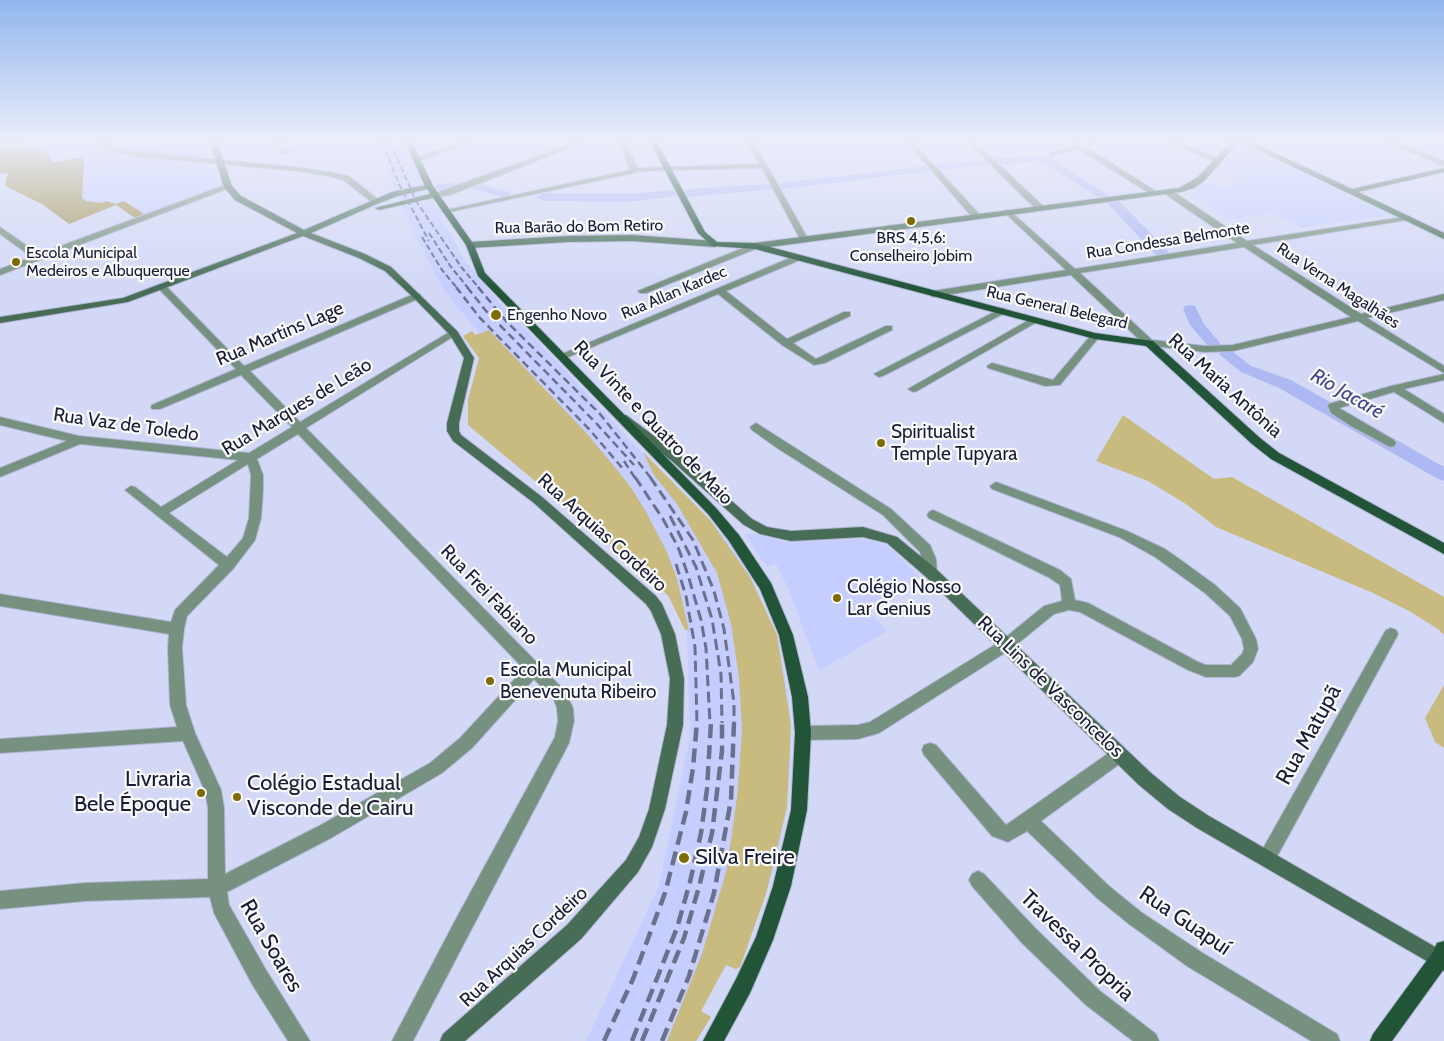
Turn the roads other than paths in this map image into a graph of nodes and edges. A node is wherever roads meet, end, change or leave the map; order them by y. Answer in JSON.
{"nodes":[{"id":1,"x":218,"y":191,"type":"edge"},
{"id":2,"x":231,"y":191,"type":"edge"},
{"id":3,"x":361,"y":191,"type":"edge"},
{"id":4,"x":409,"y":191,"type":"edge"},
{"id":5,"x":431,"y":191,"type":"edge"},
{"id":6,"x":453,"y":191,"type":"edge"},
{"id":7,"x":541,"y":191,"type":"edge"},
{"id":8,"x":680,"y":191,"type":"edge"},
{"id":9,"x":778,"y":191,"type":"edge"},
{"id":10,"x":953,"y":191,"type":"edge"},
{"id":11,"x":1022,"y":191,"type":"edge"},
{"id":12,"x":1151,"y":191,"type":"edge"},
{"id":13,"x":1173,"y":191,"type":"edge"},
{"id":14,"x":1347,"y":191,"type":"edge"},
{"id":15,"x":1356,"y":191,"type":"edge"},
{"id":16,"x":1168,"y":192,"type":"junction"},
{"id":17,"x":1350,"y":192,"type":"junction"},
{"id":18,"x":1156,"y":194,"type":"junction"},
{"id":19,"x":434,"y":195,"type":"junction"},
{"id":20,"x":376,"y":201,"type":"junction"},
{"id":21,"x":1040,"y":208,"type":"junction"},
{"id":22,"x":445,"y":211,"type":"junction"},
{"id":23,"x":1008,"y":212,"type":"junction"},
{"id":24,"x":976,"y":216,"type":"junction"},
{"id":25,"x":1407,"y":218,"type":"junction"},
{"id":26,"x":0,"y":230,"type":"edge"},
{"id":27,"x":304,"y":236,"type":"junction"},
{"id":28,"x":1444,"y":236,"type":"edge"},
{"id":29,"x":804,"y":239,"type":"junction"},
{"id":30,"x":326,"y":242,"type":"junction"},
{"id":31,"x":715,"y":244,"type":"junction"},
{"id":32,"x":1245,"y":244,"type":"junction"},
{"id":33,"x":470,"y":245,"type":"junction"},
{"id":34,"x":755,"y":246,"type":"junction"},
{"id":35,"x":39,"y":258,"type":"junction"},
{"id":36,"x":797,"y":258,"type":"junction"},
{"id":37,"x":1072,"y":271,"type":"junction"},
{"id":38,"x":0,"y":272,"type":"edge"},
{"id":39,"x":162,"y":287,"type":"junction"},
{"id":40,"x":719,"y":290,"type":"junction"},
{"id":41,"x":643,"y":291,"type":"dead end"},
{"id":42,"x":934,"y":294,"type":"junction"},
{"id":43,"x":417,"y":296,"type":"junction"},
{"id":44,"x":1444,"y":297,"type":"edge"},
{"id":45,"x":1002,"y":311,"type":"junction"},
{"id":46,"x":847,"y":314,"type":"dead end"},
{"id":47,"x":1358,"y":318,"type":"junction"},
{"id":48,"x":0,"y":320,"type":"edge"},
{"id":49,"x":1034,"y":320,"type":"junction"},
{"id":50,"x":889,"y":328,"type":"dead end"},
{"id":51,"x":454,"y":333,"type":"junction"},
{"id":52,"x":1095,"y":336,"type":"junction"},
{"id":53,"x":786,"y":343,"type":"junction"},
{"id":54,"x":1149,"y":343,"type":"junction"},
{"id":55,"x":562,"y":356,"type":"junction"},
{"id":56,"x":992,"y":366,"type":"dead end"},
{"id":57,"x":243,"y":370,"type":"junction"},
{"id":58,"x":1444,"y":370,"type":"edge"},
{"id":59,"x":879,"y":374,"type":"dead end"},
{"id":60,"x":1444,"y":377,"type":"edge"},
{"id":61,"x":1395,"y":388,"type":"junction"},
{"id":62,"x":913,"y":389,"type":"dead end"},
{"id":63,"x":156,"y":407,"type":"dead end"},
{"id":64,"x":612,"y":407,"type":"junction"},
{"id":65,"x":1444,"y":419,"type":"edge"},
{"id":66,"x":0,"y":421,"type":"edge"},
{"id":67,"x":299,"y":427,"type":"junction"},
{"id":68,"x":756,"y":427,"type":"dead end"},
{"id":69,"x":78,"y":440,"type":"junction"},
{"id":70,"x":1390,"y":443,"type":"dead end"},
{"id":71,"x":249,"y":457,"type":"junction"},
{"id":72,"x":0,"y":473,"type":"edge"},
{"id":73,"x":996,"y":486,"type":"dead end"},
{"id":74,"x":131,"y":490,"type":"dead end"},
{"id":75,"x":160,"y":513,"type":"junction"},
{"id":76,"x":933,"y":515,"type":"dead end"},
{"id":77,"x":1444,"y":549,"type":"edge"},
{"id":78,"x":228,"y":565,"type":"junction"},
{"id":79,"x":930,"y":572,"type":"junction"},
{"id":80,"x":0,"y":600,"type":"edge"},
{"id":81,"x":1069,"y":604,"type":"junction"},
{"id":82,"x":177,"y":629,"type":"junction"},
{"id":83,"x":1391,"y":634,"type":"dead end"},
{"id":84,"x":1006,"y":645,"type":"junction"},
{"id":85,"x":533,"y":669,"type":"junction"},
{"id":86,"x":810,"y":733,"type":"junction"},
{"id":87,"x":188,"y":734,"type":"junction"},
{"id":88,"x":0,"y":746,"type":"edge"},
{"id":89,"x":930,"y":750,"type":"dead end"},
{"id":90,"x":1119,"y":755,"type":"junction"},
{"id":91,"x":1028,"y":820,"type":"junction"},
{"id":92,"x":1267,"y":858,"type":"junction"},
{"id":93,"x":978,"y":880,"type":"dead end"},
{"id":94,"x":216,"y":888,"type":"junction"},
{"id":95,"x":0,"y":900,"type":"edge"},
{"id":96,"x":1442,"y":957,"type":"edge"},
{"id":97,"x":300,"y":1041,"type":"edge"},
{"id":98,"x":402,"y":1041,"type":"edge"},
{"id":99,"x":450,"y":1041,"type":"edge"},
{"id":100,"x":713,"y":1041,"type":"edge"},
{"id":101,"x":1149,"y":1041,"type":"edge"},
{"id":102,"x":1330,"y":1041,"type":"edge"},
{"id":103,"x":1380,"y":1041,"type":"edge"}],
"edges":[{"from":1,"to":35,"type":"street"},
{"from":2,"to":27,"type":"main road","name":"Rua Arquias Cordeiro"},
{"from":3,"to":20,"type":"street"},
{"from":4,"to":20,"type":"main road"},
{"from":5,"to":19,"type":"main road","name":"Rua Vinte e Quatro de Maio"},
{"from":6,"to":19,"type":"street"},
{"from":7,"to":22,"type":"street"},
{"from":8,"to":31,"type":"main road"},
{"from":9,"to":29,"type":"street"},
{"from":10,"to":24,"type":"street"},
{"from":11,"to":21,"type":"street"},
{"from":12,"to":18,"type":"street"},
{"from":13,"to":16,"type":"main road","name":"Rua Barão do Bom Retiro"},
{"from":14,"to":17,"type":"main road"},
{"from":15,"to":17,"type":"main road"},
{"from":16,"to":18,"type":"main road","name":"Rua Barão do Bom Retiro"},
{"from":16,"to":32,"type":"street","name":"Rua Verna Magalhães"},
{"from":17,"to":25,"type":"main road"},
{"from":18,"to":21,"type":"main road","name":"Rua Barão do Bom Retiro"},
{"from":19,"to":22,"type":"main road","name":"Rua Vinte e Quatro de Maio"},
{"from":19,"to":30,"type":"main road"},
{"from":20,"to":27,"type":"main road"},
{"from":21,"to":23,"type":"main road","name":"Rua Barão do Bom Retiro"},
{"from":22,"to":33,"type":"main road","name":"Rua Vinte e Quatro de Maio"},
{"from":23,"to":24,"type":"main road","name":"Rua Barão do Bom Retiro"},
{"from":23,"to":37,"type":"street","name":"Rua Maria Antônia"},
{"from":24,"to":29,"type":"main road","name":"Rua Barão do Bom Retiro"},
{"from":25,"to":28,"type":"main road"},
{"from":25,"to":32,"type":"street","name":"Rua Condessa Belmonte"},
{"from":26,"to":35,"type":"street"},
{"from":27,"to":30,"type":"main road","name":"Rua Arquias Cordeiro"},
{"from":27,"to":39,"type":"main road"},
{"from":29,"to":34,"type":"main road","name":"Rua Barão do Bom Retiro"},
{"from":30,"to":43,"type":"main road","name":"Rua Arquias Cordeiro"},
{"from":31,"to":33,"type":"main road","name":"Rua Barão do Bom Retiro"},
{"from":31,"to":34,"type":"main road","name":"Rua Barão do Bom Retiro"},
{"from":32,"to":37,"type":"street","name":"Rua Condessa Belmonte"},
{"from":32,"to":47,"type":"street","name":"Rua Verna Magalhães"},
{"from":33,"to":55,"type":"main road","name":"Rua Vinte e Quatro de Maio"},
{"from":34,"to":36,"type":"main road","name":"Rua General Belegard"},
{"from":34,"to":41,"type":"street"},
{"from":35,"to":38,"type":"street"},
{"from":36,"to":40,"type":"street","name":"Rua Allan Kardec"},
{"from":36,"to":42,"type":"main road","name":"Rua General Belegard"},
{"from":37,"to":42,"type":"street","name":"Rua Condessa Belmonte"},
{"from":37,"to":54,"type":"street","name":"Rua Maria Antônia"},
{"from":39,"to":48,"type":"main road"},
{"from":39,"to":57,"type":"street","name":"Rua Frei Fabiano"},
{"from":40,"to":53,"type":"street"},
{"from":40,"to":55,"type":"street","name":"Rua Allan Kardec"},
{"from":42,"to":45,"type":"main road","name":"Rua General Belegard"},
{"from":43,"to":51,"type":"main road","name":"Rua Arquias Cordeiro"},
{"from":43,"to":57,"type":"street","name":"Rua Martins Lage"},
{"from":44,"to":47,"type":"street","name":"Rua General Belegard"},
{"from":45,"to":49,"type":"main road","name":"Rua General Belegard"},
{"from":45,"to":59,"type":"street"},
{"from":46,"to":53,"type":"street"},
{"from":47,"to":54,"type":"street","name":"Rua General Belegard"},
{"from":47,"to":58,"type":"street","name":"Rua Verna Magalhães"},
{"from":49,"to":52,"type":"main road","name":"Rua General Belegard"},
{"from":49,"to":62,"type":"street"},
{"from":50,"to":53,"type":"street"},
{"from":51,"to":67,"type":"street","name":"Rua Marques de Leão"},
{"from":51,"to":99,"type":"main road","name":"Rua Arquias Cordeiro"},
{"from":52,"to":54,"type":"main road","name":"Rua General Belegard"},
{"from":52,"to":56,"type":"street"},
{"from":54,"to":77,"type":"main road","name":"Rua Maria Antônia"},
{"from":55,"to":64,"type":"main road","name":"Rua Vinte e Quatro de Maio"},
{"from":57,"to":63,"type":"street","name":"Rua Martins Lage"},
{"from":57,"to":67,"type":"street","name":"Rua Frei Fabiano"},
{"from":60,"to":61,"type":"street"},
{"from":61,"to":65,"type":"street"},
{"from":61,"to":70,"type":"street"},
{"from":64,"to":79,"type":"main road","name":"Rua Lins de Vasconcelos"},
{"from":64,"to":86,"type":"main road","name":"Rua Vinte e Quatro de Maio"},
{"from":66,"to":69,"type":"street","name":"Rua Vaz de Toledo"},
{"from":67,"to":71,"type":"street","name":"Rua Marques de Leão"},
{"from":67,"to":85,"type":"street","name":"Rua Frei Fabiano"},
{"from":68,"to":79,"type":"street"},
{"from":69,"to":71,"type":"street","name":"Rua Vaz de Toledo"},
{"from":69,"to":72,"type":"street"},
{"from":71,"to":75,"type":"street","name":"Rua Marques de Leão"},
{"from":71,"to":78,"type":"street","name":"Rua Soares"},
{"from":73,"to":81,"type":"street"},
{"from":74,"to":75,"type":"street"},
{"from":75,"to":78,"type":"street"},
{"from":76,"to":81,"type":"street"},
{"from":78,"to":82,"type":"street","name":"Rua Soares"},
{"from":79,"to":84,"type":"main road","name":"Rua Lins de Vasconcelos"},
{"from":80,"to":82,"type":"street"},
{"from":81,"to":84,"type":"street"},
{"from":82,"to":87,"type":"street","name":"Rua Soares"},
{"from":83,"to":92,"type":"street","name":"Rua Matupã"},
{"from":84,"to":86,"type":"street"},
{"from":84,"to":90,"type":"main road","name":"Rua Lins de Vasconcelos"},
{"from":85,"to":94,"type":"street"},
{"from":85,"to":98,"type":"street","name":"Rua Frei Fabiano"},
{"from":86,"to":100,"type":"main road","name":"Rua Vinte e Quatro de Maio"},
{"from":87,"to":88,"type":"street"},
{"from":87,"to":94,"type":"street","name":"Rua Soares"},
{"from":89,"to":91,"type":"street"},
{"from":90,"to":91,"type":"street"},
{"from":90,"to":92,"type":"main road","name":"Rua Lins de Vasconcelos"},
{"from":91,"to":102,"type":"street","name":"Rua Guapuí"},
{"from":92,"to":96,"type":"main road","name":"Rua Lins de Vasconcelos"},
{"from":93,"to":101,"type":"street","name":"Travessa Propria"},
{"from":94,"to":95,"type":"street"},
{"from":94,"to":97,"type":"street","name":"Rua Soares"},
{"from":96,"to":103,"type":"main road"}]}
